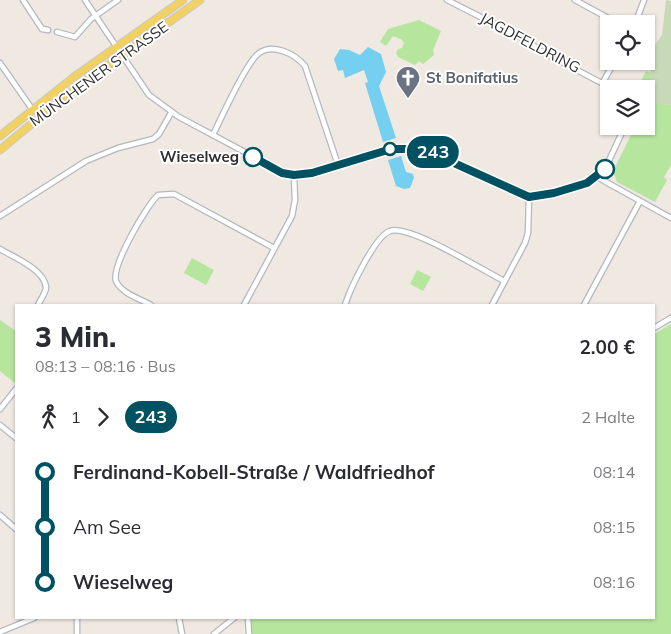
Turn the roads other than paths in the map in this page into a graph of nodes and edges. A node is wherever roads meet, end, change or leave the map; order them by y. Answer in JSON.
{"nodes":[{"id":1,"x":23,"y":0,"type":"edge"},
{"id":2,"x":85,"y":0,"type":"edge"},
{"id":3,"x":118,"y":0,"type":"edge"},
{"id":4,"x":183,"y":0,"type":"edge"},
{"id":5,"x":200,"y":0,"type":"edge"},
{"id":6,"x":447,"y":0,"type":"edge"},
{"id":7,"x":575,"y":0,"type":"edge"},
{"id":8,"x":644,"y":0,"type":"edge"},
{"id":9,"x":95,"y":15,"type":"junction"},
{"id":10,"x":602,"y":15,"type":"edge"},
{"id":11,"x":638,"y":15,"type":"edge"},
{"id":12,"x":48,"y":30,"type":"dead end"},
{"id":13,"x":57,"y":32,"type":"dead end"},
{"id":14,"x":115,"y":47,"type":"junction"},
{"id":15,"x":120,"y":55,"type":"junction"},
{"id":16,"x":0,"y":63,"type":"edge"},
{"id":17,"x":600,"y":80,"type":"edge"},
{"id":18,"x":32,"y":110,"type":"junction"},
{"id":19,"x":171,"y":113,"type":"junction"},
{"id":20,"x":2,"y":132,"type":"edge"},
{"id":21,"x":213,"y":135,"type":"junction"},
{"id":22,"x":621,"y":135,"type":"edge"},
{"id":23,"x":0,"y":150,"type":"edge"},
{"id":24,"x":338,"y":165,"type":"junction"},
{"id":25,"x":294,"y":175,"type":"junction"},
{"id":26,"x":597,"y":177,"type":"junction"},
{"id":27,"x":529,"y":197,"type":"junction"},
{"id":28,"x":640,"y":201,"type":"junction"},
{"id":29,"x":0,"y":216,"type":"edge"},
{"id":30,"x":671,"y":218,"type":"edge"},
{"id":31,"x":274,"y":248,"type":"junction"},
{"id":32,"x":0,"y":250,"type":"edge"},
{"id":33,"x":504,"y":282,"type":"junction"},
{"id":34,"x":38,"y":304,"type":"edge"},
{"id":35,"x":149,"y":304,"type":"edge"},
{"id":36,"x":245,"y":304,"type":"edge"},
{"id":37,"x":345,"y":304,"type":"edge"},
{"id":38,"x":493,"y":304,"type":"edge"},
{"id":39,"x":585,"y":304,"type":"edge"},
{"id":40,"x":671,"y":318,"type":"edge"},
{"id":41,"x":655,"y":327,"type":"edge"},
{"id":42,"x":15,"y":390,"type":"edge"},
{"id":43,"x":0,"y":409,"type":"edge"},
{"id":44,"x":0,"y":425,"type":"edge"},
{"id":45,"x":15,"y":437,"type":"edge"},
{"id":46,"x":0,"y":515,"type":"edge"},
{"id":47,"x":15,"y":529,"type":"edge"},
{"id":48,"x":32,"y":619,"type":"edge"},
{"id":49,"x":76,"y":619,"type":"edge"},
{"id":50,"x":179,"y":619,"type":"edge"},
{"id":51,"x":233,"y":619,"type":"edge"},
{"id":52,"x":248,"y":619,"type":"edge"},
{"id":53,"x":0,"y":632,"type":"edge"},
{"id":54,"x":7,"y":632,"type":"edge"},
{"id":55,"x":78,"y":634,"type":"edge"},
{"id":56,"x":182,"y":634,"type":"edge"},
{"id":57,"x":214,"y":634,"type":"edge"},
{"id":58,"x":249,"y":634,"type":"edge"}],
"edges":[{"from":1,"to":12,"type":"street"},
{"from":2,"to":9,"type":"street"},
{"from":3,"to":9,"type":"street"},
{"from":4,"to":14,"type":"main road","name":"MÜNCHENER STRASSE"},
{"from":5,"to":15,"type":"main road","name":"MÜNCHENER STRASSE"},
{"from":6,"to":17,"type":"street","name":"JAGDFELDRING"},
{"from":7,"to":10,"type":"street"},
{"from":8,"to":11,"type":"street"},
{"from":9,"to":13,"type":"street"},
{"from":9,"to":14,"type":"street"},
{"from":14,"to":15,"type":"street"},
{"from":14,"to":18,"type":"main road","name":"MÜNCHENER STRASSE"},
{"from":15,"to":19,"type":"street"},
{"from":15,"to":23,"type":"main road","name":"MÜNCHENER STRASSE"},
{"from":16,"to":18,"type":"street"},
{"from":18,"to":20,"type":"main road","name":"MÜNCHENER STRASSE"},
{"from":19,"to":21,"type":"street"},
{"from":19,"to":29,"type":"street"},
{"from":21,"to":24,"type":"street"},
{"from":21,"to":25,"type":"street"},
{"from":22,"to":26,"type":"street"},
{"from":24,"to":25,"type":"street"},
{"from":24,"to":27,"type":"street"},
{"from":25,"to":31,"type":"street"},
{"from":26,"to":27,"type":"street"},
{"from":26,"to":28,"type":"street"},
{"from":27,"to":33,"type":"street"},
{"from":28,"to":30,"type":"street"},
{"from":28,"to":39,"type":"street"},
{"from":31,"to":35,"type":"street"},
{"from":31,"to":36,"type":"street"},
{"from":32,"to":34,"type":"street"},
{"from":33,"to":37,"type":"street"},
{"from":33,"to":38,"type":"street"},
{"from":40,"to":41,"type":"street"},
{"from":42,"to":43,"type":"street"},
{"from":44,"to":45,"type":"street"},
{"from":46,"to":47,"type":"street"},
{"from":48,"to":54,"type":"street"},
{"from":49,"to":55,"type":"street"},
{"from":50,"to":56,"type":"street"},
{"from":51,"to":57,"type":"street"},
{"from":52,"to":58,"type":"street"},
{"from":53,"to":54,"type":"street"}]}
